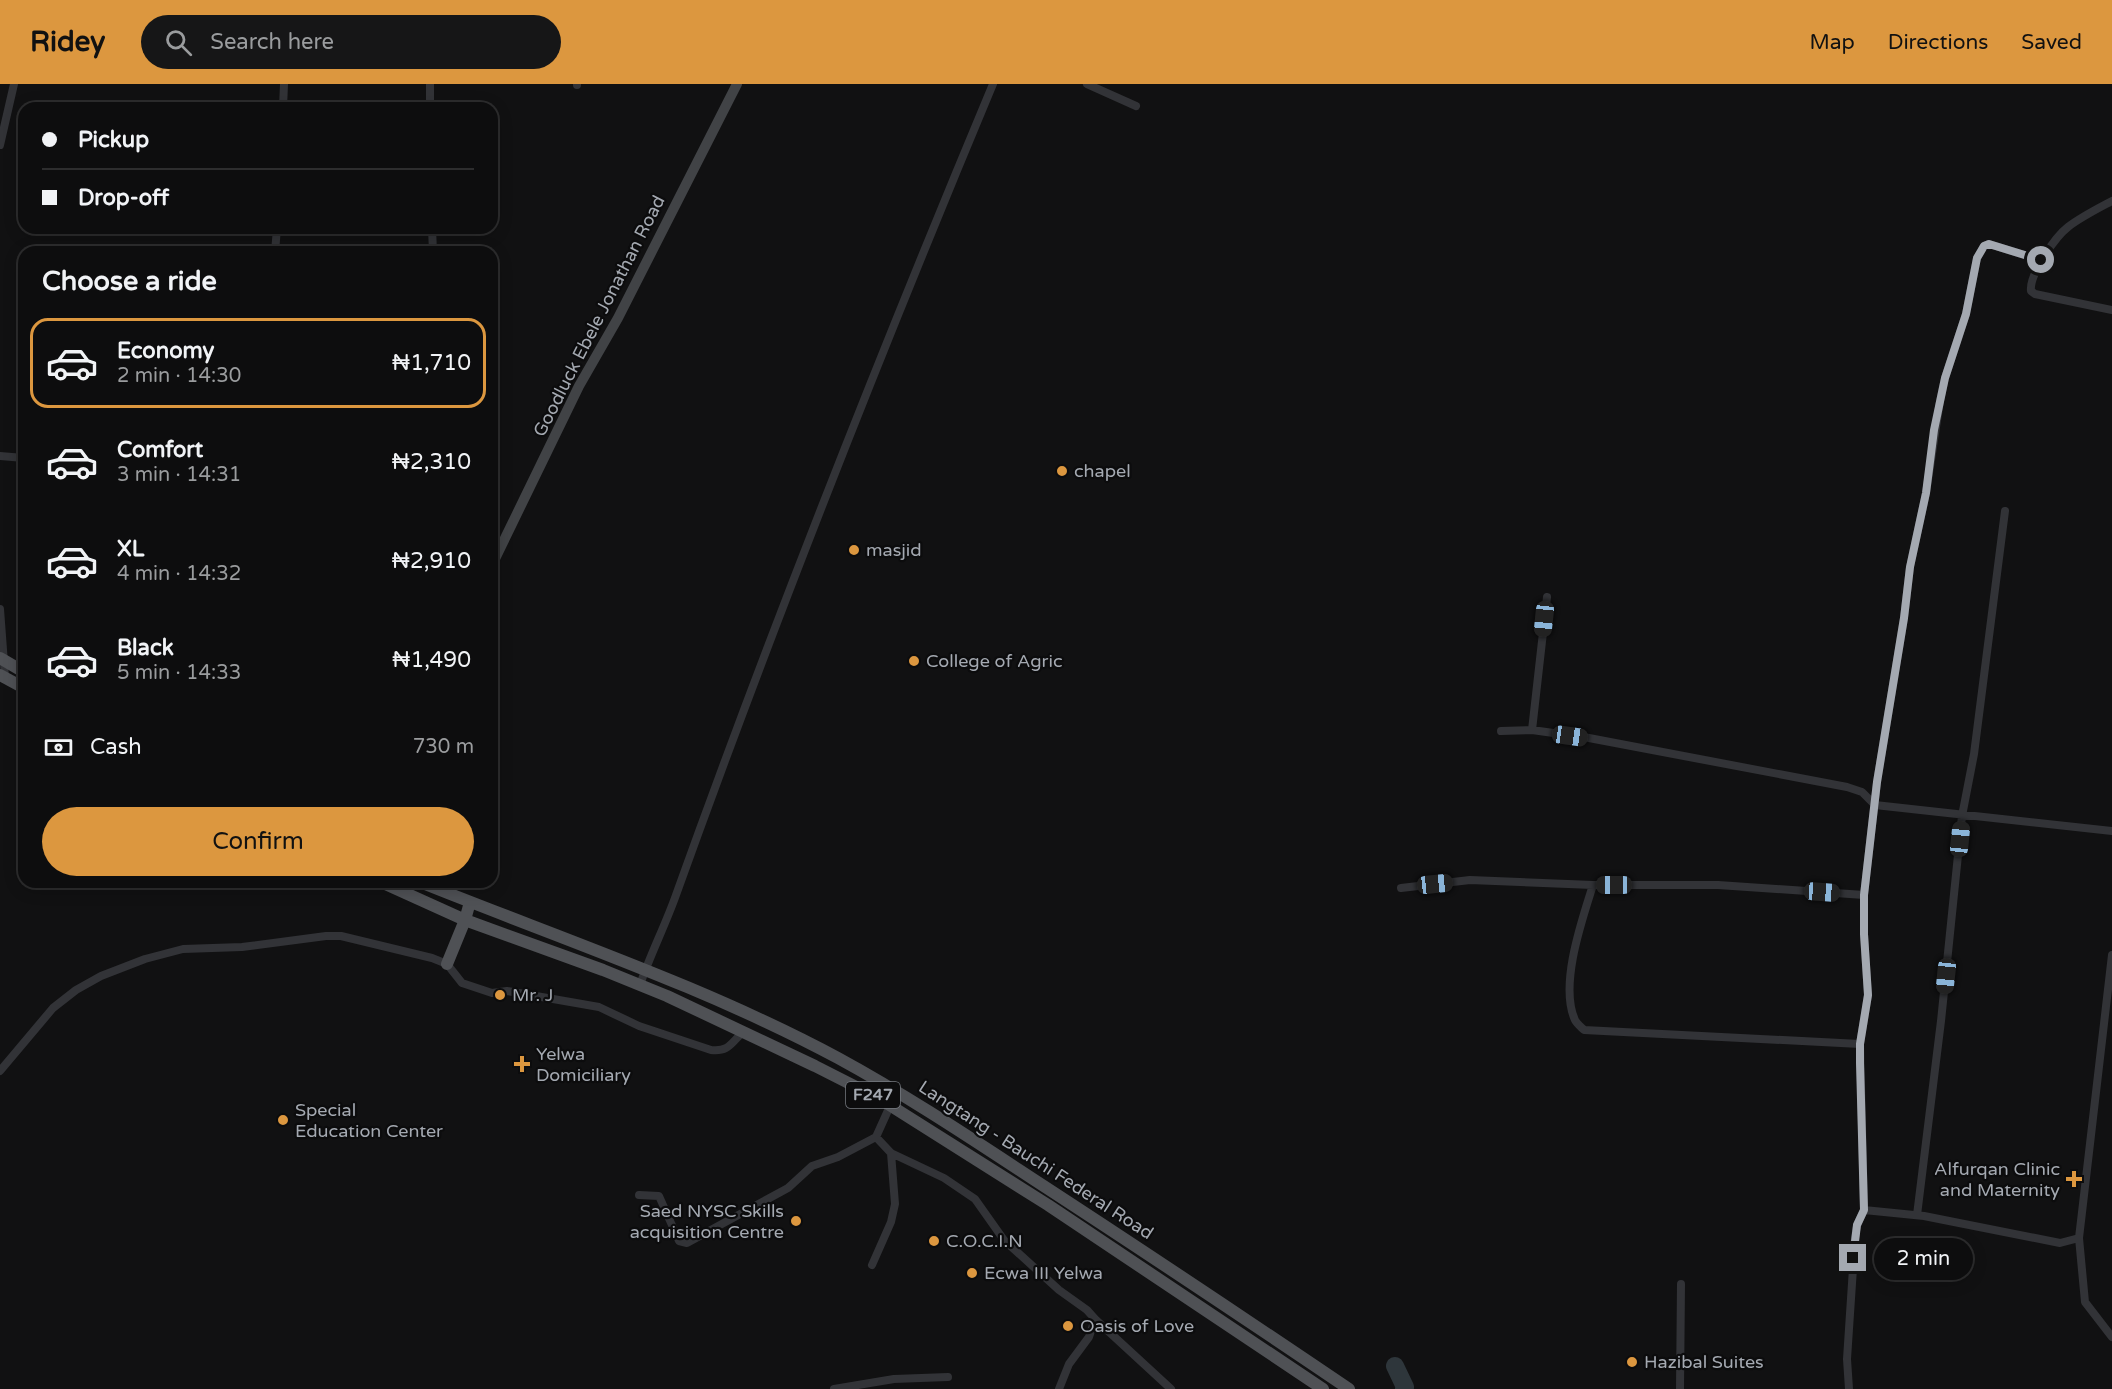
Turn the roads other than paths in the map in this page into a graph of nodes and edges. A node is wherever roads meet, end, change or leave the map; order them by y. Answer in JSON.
{"nodes":[{"id":1,"x":14,"y":84,"type":"edge"},
{"id":2,"x":284,"y":84,"type":"edge"},
{"id":3,"x":430,"y":84,"type":"edge"},
{"id":4,"x":737,"y":84,"type":"edge"},
{"id":5,"x":993,"y":84,"type":"edge"},
{"id":6,"x":1087,"y":84,"type":"edge"},
{"id":7,"x":283,"y":102,"type":"edge"},
{"id":8,"x":430,"y":102,"type":"edge"},
{"id":9,"x":1136,"y":106,"type":"dead end"},
{"id":10,"x":0,"y":145,"type":"edge"},
{"id":11,"x":2112,"y":201,"type":"edge"},
{"id":12,"x":2041,"y":260,"type":"junction"},
{"id":13,"x":2112,"y":310,"type":"edge"},
{"id":14,"x":0,"y":456,"type":"edge"},
{"id":15,"x":18,"y":458,"type":"edge"},
{"id":16,"x":2005,"y":511,"type":"dead end"},
{"id":17,"x":498,"y":553,"type":"edge"},
{"id":18,"x":1547,"y":597,"type":"dead end"},
{"id":19,"x":0,"y":609,"type":"edge"},
{"id":20,"x":0,"y":617,"type":"edge"},
{"id":21,"x":2,"y":659,"type":"edge"},
{"id":22,"x":18,"y":668,"type":"edge"},
{"id":23,"x":2,"y":676,"type":"edge"},
{"id":24,"x":18,"y":685,"type":"edge"},
{"id":25,"x":1532,"y":730,"type":"junction"},
{"id":26,"x":1501,"y":731,"type":"dead end"},
{"id":27,"x":1875,"y":805,"type":"junction"},
{"id":28,"x":1962,"y":816,"type":"junction"},
{"id":29,"x":2112,"y":831,"type":"edge"},
{"id":30,"x":1593,"y":885,"type":"junction"},
{"id":31,"x":394,"y":888,"type":"edge"},
{"id":32,"x":435,"y":888,"type":"edge"},
{"id":33,"x":1401,"y":888,"type":"dead end"},
{"id":34,"x":1864,"y":895,"type":"junction"},
{"id":35,"x":470,"y":902,"type":"junction"},
{"id":36,"x":465,"y":920,"type":"junction"},
{"id":37,"x":2112,"y":955,"type":"edge"},
{"id":38,"x":447,"y":964,"type":"junction"},
{"id":39,"x":645,"y":970,"type":"junction"},
{"id":40,"x":640,"y":985,"type":"junction"},
{"id":41,"x":2110,"y":1008,"type":"edge"},
{"id":42,"x":743,"y":1032,"type":"junction"},
{"id":43,"x":1860,"y":1044,"type":"junction"},
{"id":44,"x":0,"y":1071,"type":"edge"},
{"id":45,"x":890,"y":1106,"type":"junction"},
{"id":46,"x":876,"y":1137,"type":"junction"},
{"id":47,"x":891,"y":1153,"type":"junction"},
{"id":48,"x":639,"y":1195,"type":"dead end"},
{"id":49,"x":1864,"y":1210,"type":"junction"},
{"id":50,"x":1917,"y":1215,"type":"junction"},
{"id":51,"x":2079,"y":1238,"type":"junction"},
{"id":52,"x":872,"y":1265,"type":"dead end"},
{"id":53,"x":1681,"y":1284,"type":"dead end"},
{"id":54,"x":1095,"y":1319,"type":"junction"},
{"id":55,"x":2112,"y":1336,"type":"edge"},
{"id":56,"x":948,"y":1377,"type":"dead end"},
{"id":57,"x":852,"y":1388,"type":"edge"},
{"id":58,"x":834,"y":1389,"type":"edge"},
{"id":59,"x":1059,"y":1389,"type":"edge"},
{"id":60,"x":1170,"y":1389,"type":"edge"},
{"id":61,"x":1323,"y":1389,"type":"edge"},
{"id":62,"x":1349,"y":1389,"type":"edge"},
{"id":63,"x":1680,"y":1389,"type":"edge"},
{"id":64,"x":1849,"y":1389,"type":"edge"}],
"edges":[{"from":1,"to":10,"type":"street"},
{"from":2,"to":7,"type":"street"},
{"from":3,"to":8,"type":"street"},
{"from":4,"to":17,"type":"main road","name":"Goodluck Ebele Jonathan Road"},
{"from":5,"to":39,"type":"street"},
{"from":6,"to":9,"type":"street"},
{"from":11,"to":12,"type":"street"},
{"from":12,"to":13,"type":"street"},
{"from":12,"to":27,"type":"street"},
{"from":14,"to":15,"type":"street"},
{"from":16,"to":28,"type":"street"},
{"from":18,"to":25,"type":"street"},
{"from":19,"to":20,"type":"street"},
{"from":20,"to":21,"type":"street"},
{"from":21,"to":22,"type":"main road"},
{"from":21,"to":23,"type":"street"},
{"from":23,"to":24,"type":"main road"},
{"from":25,"to":26,"type":"street"},
{"from":25,"to":27,"type":"street"},
{"from":27,"to":28,"type":"street"},
{"from":27,"to":34,"type":"street"},
{"from":28,"to":29,"type":"street"},
{"from":28,"to":50,"type":"street"},
{"from":30,"to":33,"type":"street"},
{"from":30,"to":34,"type":"street"},
{"from":30,"to":43,"type":"street"},
{"from":31,"to":36,"type":"main road","number":"F247"},
{"from":32,"to":35,"type":"main road","name":"Langtang - Bauchi Federal Road","number":"F247"},
{"from":34,"to":43,"type":"street"},
{"from":35,"to":36,"type":"main road"},
{"from":35,"to":39,"type":"main road","name":"Langtang - Bauchi Federal Road","number":"F247"},
{"from":36,"to":38,"type":"main road"},
{"from":36,"to":40,"type":"main road","number":"F247"},
{"from":37,"to":41,"type":"street"},
{"from":38,"to":42,"type":"street"},
{"from":38,"to":44,"type":"street"},
{"from":39,"to":40,"type":"street"},
{"from":39,"to":62,"type":"main road","name":"Langtang - Bauchi Federal Road","number":"F247"},
{"from":40,"to":42,"type":"main road","number":"F247"},
{"from":41,"to":51,"type":"street"},
{"from":42,"to":45,"type":"main road","number":"F247"},
{"from":43,"to":49,"type":"street"},
{"from":45,"to":46,"type":"street"},
{"from":45,"to":61,"type":"main road","number":"F247"},
{"from":46,"to":47,"type":"street"},
{"from":46,"to":48,"type":"street"},
{"from":47,"to":52,"type":"street"},
{"from":47,"to":54,"type":"street"},
{"from":49,"to":50,"type":"street"},
{"from":49,"to":64,"type":"street"},
{"from":50,"to":51,"type":"street"},
{"from":51,"to":55,"type":"street"},
{"from":53,"to":63,"type":"street"},
{"from":54,"to":59,"type":"street"},
{"from":54,"to":60,"type":"street"},
{"from":56,"to":57,"type":"street"},
{"from":57,"to":58,"type":"street"}]}
